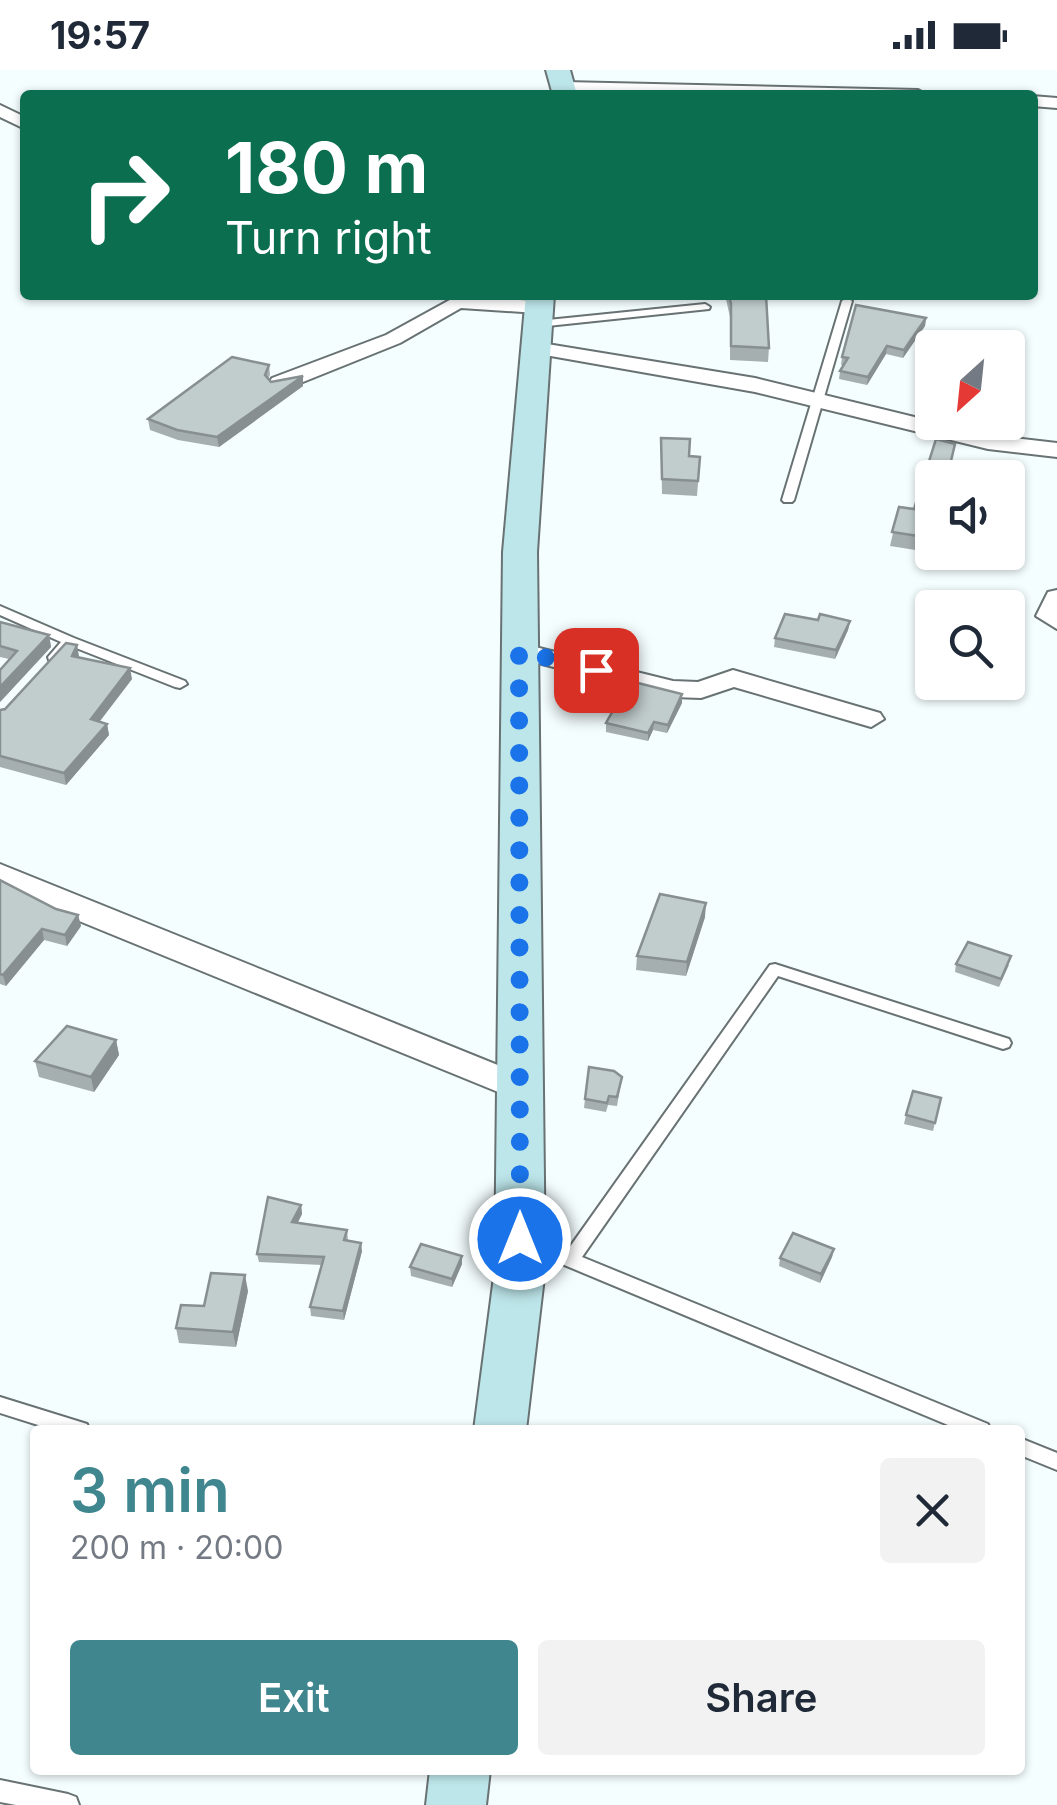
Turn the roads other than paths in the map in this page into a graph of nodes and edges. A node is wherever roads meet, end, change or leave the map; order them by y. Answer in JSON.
{"nodes":[{"id":1,"x":563,"y":84,"type":"edge"},
{"id":2,"x":757,"y":90,"type":"edge"},
{"id":3,"x":847,"y":301,"type":"dead end"},
{"id":4,"x":704,"y":307,"type":"dead end"},
{"id":5,"x":538,"y":319,"type":"edge"},
{"id":6,"x":280,"y":382,"type":"edge"},
{"id":7,"x":816,"y":399,"type":"junction"},
{"id":8,"x":1057,"y":450,"type":"edge"},
{"id":9,"x":788,"y":500,"type":"dead end"},
{"id":10,"x":1057,"y":597,"type":"edge"},
{"id":11,"x":0,"y":610,"type":"edge"},
{"id":12,"x":1057,"y":621,"type":"edge"},
{"id":13,"x":68,"y":641,"type":"junction"},
{"id":14,"x":519,"y":651,"type":"junction"},
{"id":15,"x":43,"y":668,"type":"edge"},
{"id":16,"x":180,"y":684,"type":"dead end"},
{"id":17,"x":872,"y":719,"type":"dead end"},
{"id":18,"x":0,"y":874,"type":"edge"},
{"id":19,"x":1003,"y":1043,"type":"dead end"},
{"id":20,"x":519,"y":1087,"type":"junction"},
{"id":21,"x":520,"y":1239,"type":"junction"},
{"id":22,"x":570,"y":1260,"type":"junction"},
{"id":23,"x":0,"y":1406,"type":"edge"},
{"id":24,"x":63,"y":1425,"type":"edge"},
{"id":25,"x":501,"y":1425,"type":"edge"},
{"id":26,"x":968,"y":1425,"type":"edge"},
{"id":27,"x":1025,"y":1448,"type":"edge"},
{"id":28,"x":1057,"y":1462,"type":"edge"},
{"id":29,"x":459,"y":1775,"type":"edge"},
{"id":30,"x":0,"y":1791,"type":"edge"},
{"id":31,"x":68,"y":1805,"type":"edge"},
{"id":32,"x":456,"y":1805,"type":"edge"}],
"edges":[{"from":1,"to":2,"type":"street"},
{"from":3,"to":7,"type":"lane"},
{"from":4,"to":5,"type":"lane"},
{"from":5,"to":6,"type":"street"},
{"from":5,"to":7,"type":"street"},
{"from":5,"to":14,"type":"street"},
{"from":7,"to":8,"type":"street"},
{"from":7,"to":9,"type":"lane"},
{"from":10,"to":12,"type":"street"},
{"from":11,"to":13,"type":"lane"},
{"from":13,"to":15,"type":"lane"},
{"from":13,"to":16,"type":"lane"},
{"from":14,"to":17,"type":"street"},
{"from":14,"to":20,"type":"street"},
{"from":18,"to":20,"type":"street"},
{"from":19,"to":22,"type":"lane"},
{"from":20,"to":21,"type":"street"},
{"from":21,"to":22,"type":"lane"},
{"from":21,"to":25,"type":"street"},
{"from":22,"to":26,"type":"lane"},
{"from":23,"to":24,"type":"lane"},
{"from":27,"to":28,"type":"lane"},
{"from":29,"to":32,"type":"street"},
{"from":30,"to":31,"type":"lane"}]}
